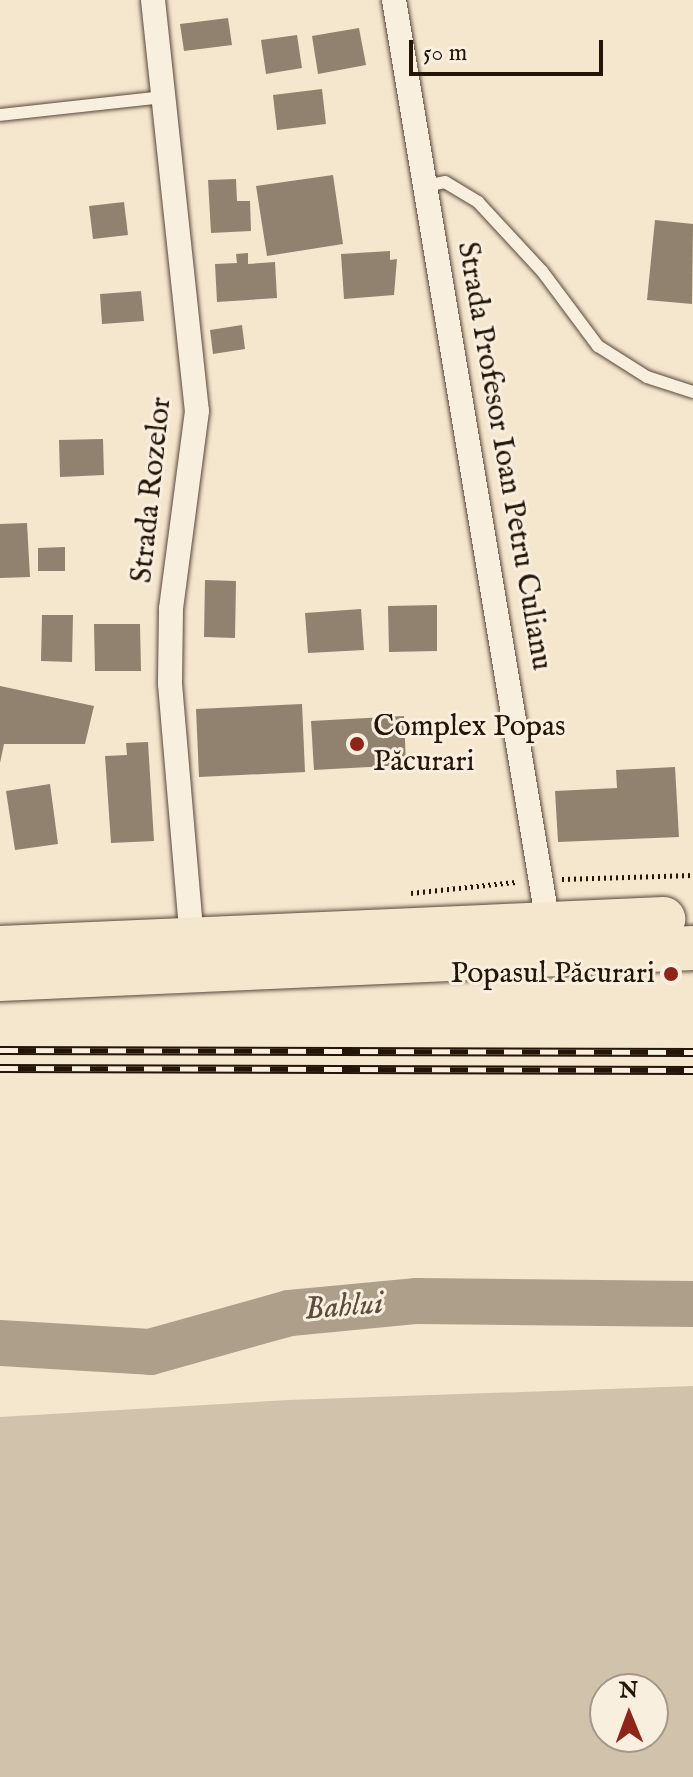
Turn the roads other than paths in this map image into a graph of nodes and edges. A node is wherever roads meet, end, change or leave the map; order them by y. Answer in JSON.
{"nodes":[{"id":1,"x":153,"y":0,"type":"edge"},
{"id":2,"x":394,"y":0,"type":"edge"},
{"id":3,"x":162,"y":97,"type":"junction"},
{"id":4,"x":0,"y":115,"type":"edge"},
{"id":5,"x":425,"y":186,"type":"junction"},
{"id":6,"x":693,"y":392,"type":"edge"},
{"id":7,"x":693,"y":918,"type":"edge"},
{"id":8,"x":548,"y":924,"type":"junction"},
{"id":9,"x":192,"y":939,"type":"junction"},
{"id":10,"x":0,"y":948,"type":"edge"},
{"id":11,"x":693,"y":948,"type":"edge"},
{"id":12,"x":0,"y":979,"type":"edge"}],
"edges":[{"from":1,"to":3,"type":"street","name":"Strada Rozelor"},
{"from":2,"to":5,"type":"street","name":"Strada Profesor Ioan Petru Culianu"},
{"from":3,"to":4,"type":"lane"},
{"from":3,"to":9,"type":"street","name":"Strada Rozelor"},
{"from":5,"to":6,"type":"lane"},
{"from":5,"to":8,"type":"street","name":"Strada Profesor Ioan Petru Culianu"},
{"from":7,"to":8,"type":"highway"},
{"from":8,"to":9,"type":"highway"},
{"from":9,"to":10,"type":"highway"},
{"from":11,"to":12,"type":"highway"}]}
